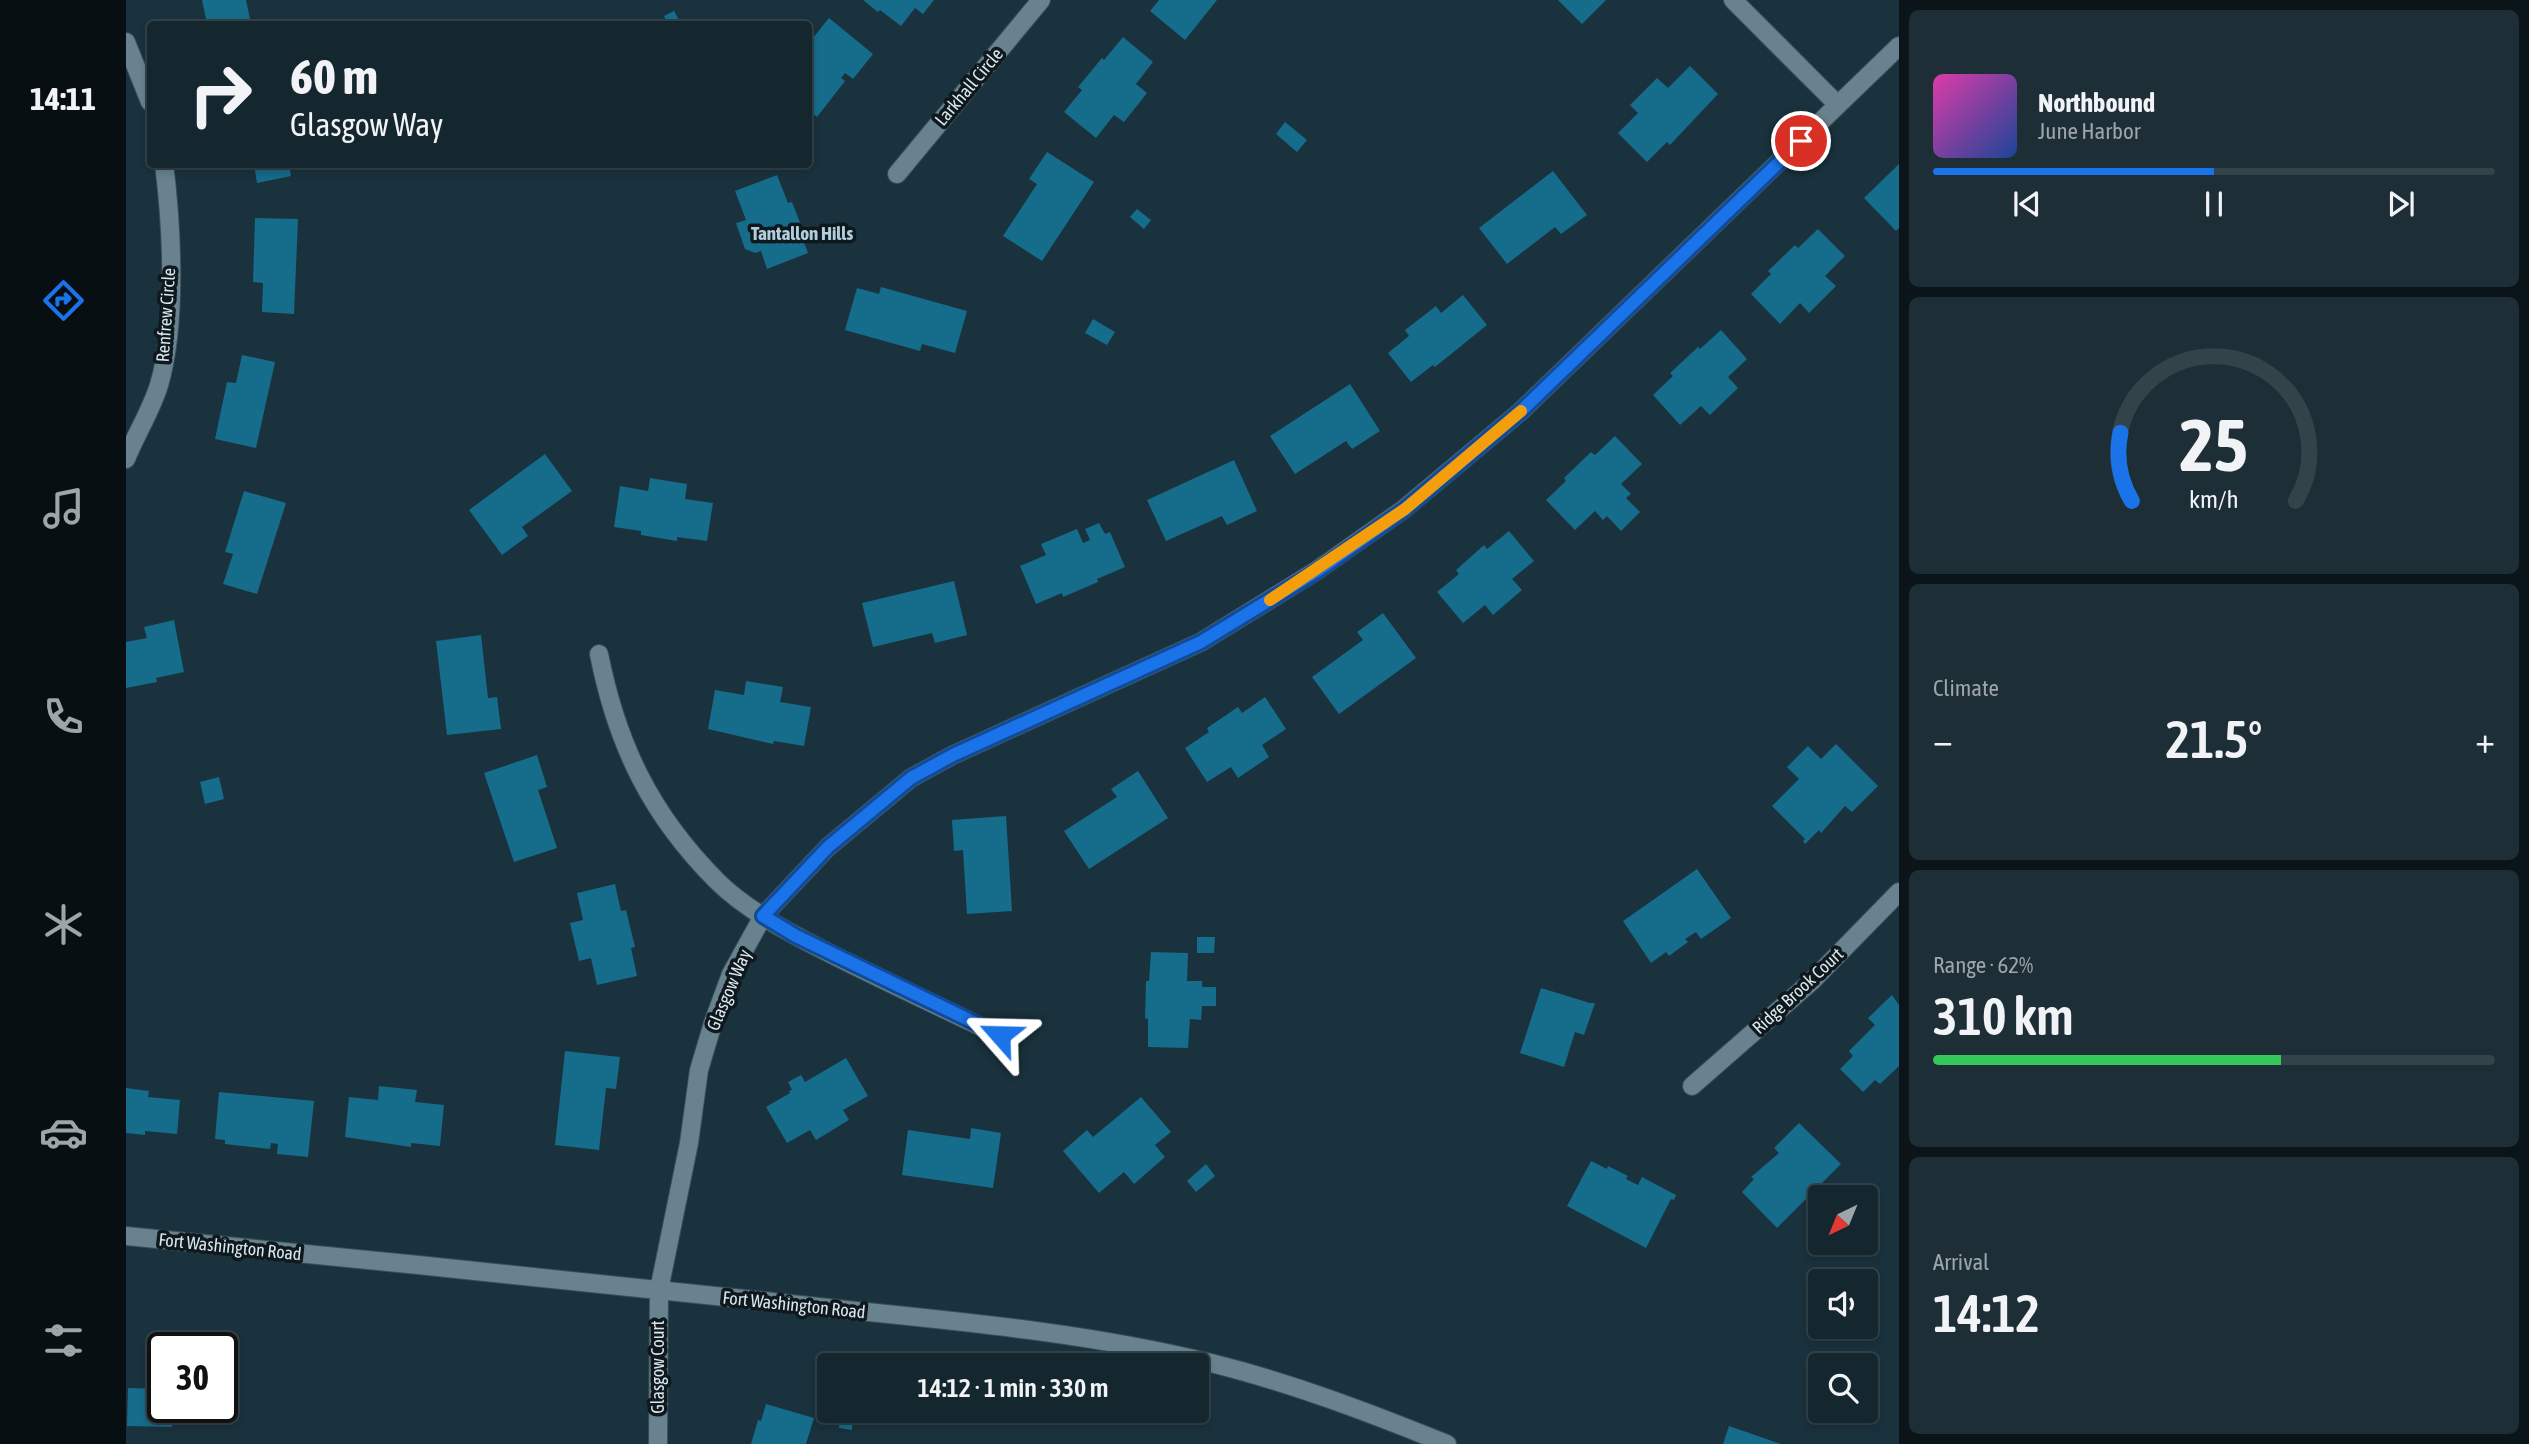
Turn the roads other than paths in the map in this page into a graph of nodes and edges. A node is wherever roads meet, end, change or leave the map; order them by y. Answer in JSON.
{"nodes":[{"id":1,"x":1041,"y":0,"type":"edge"},
{"id":2,"x":1733,"y":0,"type":"edge"},
{"id":3,"x":126,"y":42,"type":"edge"},
{"id":4,"x":1899,"y":46,"type":"edge"},
{"id":5,"x":147,"y":89,"type":"edge"},
{"id":6,"x":1838,"y":105,"type":"junction"},
{"id":7,"x":164,"y":168,"type":"edge"},
{"id":8,"x":897,"y":174,"type":"dead end"},
{"id":9,"x":126,"y":459,"type":"edge"},
{"id":10,"x":599,"y":654,"type":"dead end"},
{"id":11,"x":1899,"y":892,"type":"edge"},
{"id":12,"x":763,"y":916,"type":"junction"},
{"id":13,"x":1000,"y":1035,"type":"dead end"},
{"id":14,"x":1692,"y":1086,"type":"dead end"},
{"id":15,"x":126,"y":1236,"type":"edge"},
{"id":16,"x":659,"y":1290,"type":"junction"},
{"id":17,"x":658,"y":1444,"type":"edge"},
{"id":18,"x":1447,"y":1444,"type":"edge"}],
"edges":[{"from":1,"to":8,"type":"street","name":"Larkhall Circle"},
{"from":2,"to":6,"type":"street"},
{"from":3,"to":5,"type":"street"},
{"from":4,"to":6,"type":"street","name":"Glasgow Way"},
{"from":6,"to":12,"type":"street","name":"Glasgow Way"},
{"from":7,"to":9,"type":"street","name":"Renfrew Circle"},
{"from":10,"to":12,"type":"street"},
{"from":11,"to":14,"type":"street","name":"Ridge Brook Court"},
{"from":12,"to":13,"type":"street"},
{"from":12,"to":16,"type":"street","name":"Glasgow Way"},
{"from":15,"to":16,"type":"street","name":"Fort Washington Road"},
{"from":16,"to":17,"type":"street","name":"Glasgow Court"},
{"from":16,"to":18,"type":"street","name":"Fort Washington Road"}]}
